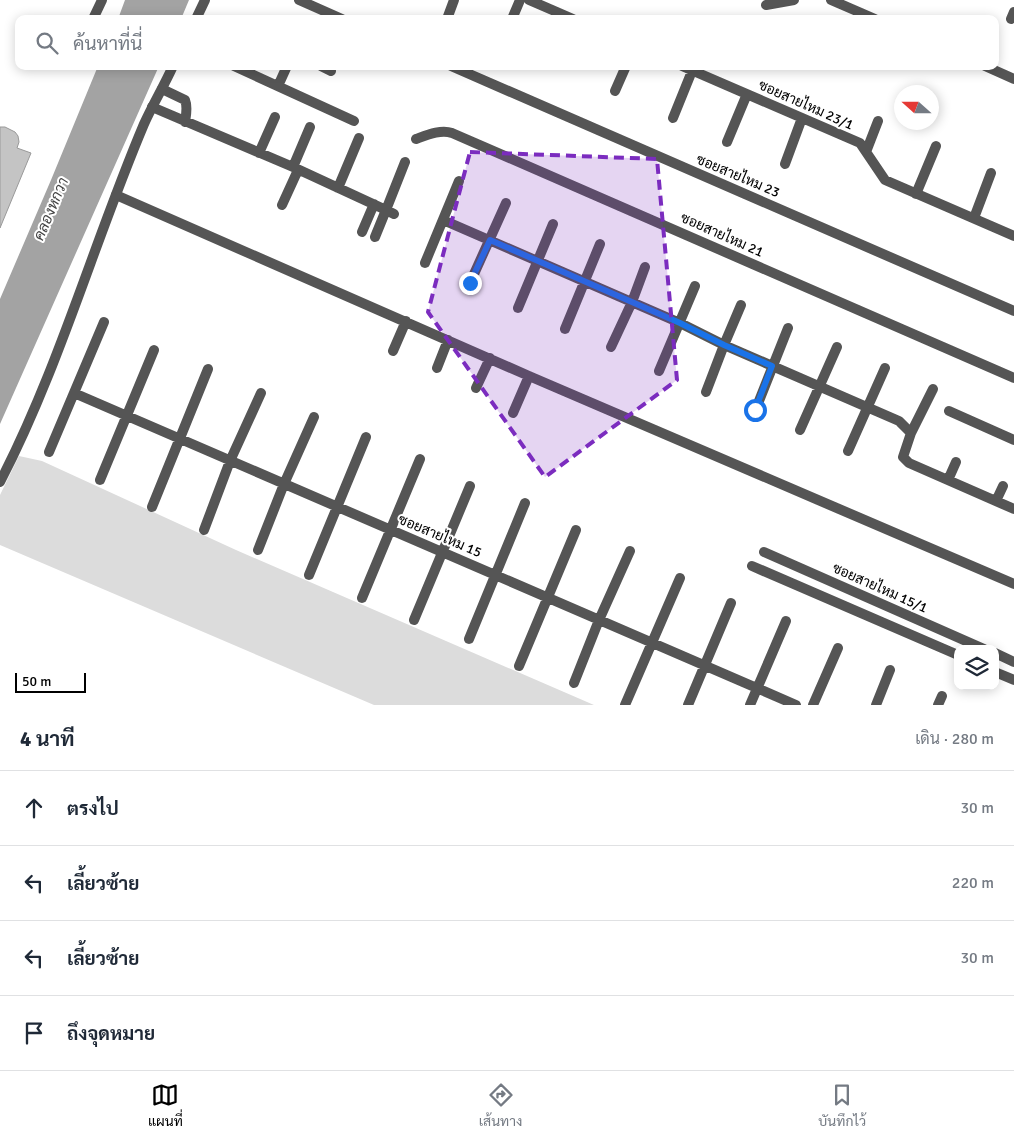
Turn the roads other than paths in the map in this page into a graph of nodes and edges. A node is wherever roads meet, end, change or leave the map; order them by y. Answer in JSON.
{"nodes":[{"id":1,"x":102,"y":0,"type":"edge"},
{"id":2,"x":205,"y":0,"type":"edge"},
{"id":3,"x":299,"y":0,"type":"edge"},
{"id":4,"x":454,"y":0,"type":"edge"},
{"id":5,"x":520,"y":0,"type":"edge"},
{"id":6,"x":529,"y":0,"type":"edge"},
{"id":7,"x":794,"y":0,"type":"edge"},
{"id":8,"x":831,"y":0,"type":"edge"},
{"id":9,"x":766,"y":5,"type":"dead end"},
{"id":10,"x":95,"y":15,"type":"edge"},
{"id":11,"x":198,"y":15,"type":"edge"},
{"id":12,"x":333,"y":15,"type":"edge"},
{"id":13,"x":448,"y":15,"type":"edge"},
{"id":14,"x":514,"y":15,"type":"edge"},
{"id":15,"x":564,"y":15,"type":"edge"},
{"id":16,"x":866,"y":15,"type":"edge"},
{"id":17,"x":171,"y":70,"type":"edge"},
{"id":18,"x":243,"y":70,"type":"edge"},
{"id":19,"x":285,"y":70,"type":"edge"},
{"id":20,"x":460,"y":70,"type":"edge"},
{"id":21,"x":624,"y":70,"type":"edge"},
{"id":22,"x":686,"y":70,"type":"edge"},
{"id":23,"x":692,"y":70,"type":"edge"},
{"id":24,"x":994,"y":70,"type":"edge"},
{"id":25,"x":1014,"y":79,"type":"edge"},
{"id":26,"x":278,"y":86,"type":"junction"},
{"id":27,"x":162,"y":89,"type":"junction"},
{"id":28,"x":615,"y":90,"type":"dead end"},
{"id":29,"x":747,"y":94,"type":"junction"},
{"id":30,"x":152,"y":107,"type":"junction"},
{"id":31,"x":275,"y":117,"type":"dead end"},
{"id":32,"x":673,"y":118,"type":"dead end"},
{"id":33,"x":802,"y":118,"type":"junction"},
{"id":34,"x":354,"y":121,"type":"dead end"},
{"id":35,"x":878,"y":121,"type":"dead end"},
{"id":36,"x":185,"y":122,"type":"junction"},
{"id":37,"x":310,"y":127,"type":"dead end"},
{"id":38,"x":359,"y":138,"type":"dead end"},
{"id":39,"x":416,"y":139,"type":"dead end"},
{"id":40,"x":727,"y":142,"type":"dead end"},
{"id":41,"x":936,"y":146,"type":"dead end"},
{"id":42,"x":866,"y":152,"type":"junction"},
{"id":43,"x":259,"y":153,"type":"junction"},
{"id":44,"x":405,"y":162,"type":"dead end"},
{"id":45,"x":785,"y":164,"type":"dead end"},
{"id":46,"x":295,"y":169,"type":"junction"},
{"id":47,"x":991,"y":172,"type":"dead end"},
{"id":48,"x":459,"y":181,"type":"dead end"},
{"id":49,"x":338,"y":188,"type":"junction"},
{"id":50,"x":916,"y":194,"type":"junction"},
{"id":51,"x":116,"y":195,"type":"junction"},
{"id":52,"x":506,"y":203,"type":"dead end"},
{"id":53,"x":374,"y":204,"type":"junction"},
{"id":54,"x":282,"y":205,"type":"dead end"},
{"id":55,"x":390,"y":212,"type":"junction"},
{"id":56,"x":974,"y":218,"type":"junction"},
{"id":57,"x":443,"y":220,"type":"junction"},
{"id":58,"x":553,"y":224,"type":"dead end"},
{"id":59,"x":362,"y":232,"type":"dead end"},
{"id":60,"x":1014,"y":236,"type":"edge"},
{"id":61,"x":375,"y":237,"type":"dead end"},
{"id":62,"x":490,"y":240,"type":"junction"},
{"id":63,"x":600,"y":244,"type":"dead end"},
{"id":64,"x":538,"y":261,"type":"junction"},
{"id":65,"x":424,"y":263,"type":"dead end"},
{"id":66,"x":645,"y":267,"type":"dead end"},
{"id":67,"x":584,"y":281,"type":"junction"},
{"id":68,"x":470,"y":283,"type":"dead end"},
{"id":69,"x":695,"y":286,"type":"dead end"},
{"id":70,"x":632,"y":302,"type":"junction"},
{"id":71,"x":741,"y":305,"type":"dead end"},
{"id":72,"x":518,"y":308,"type":"dead end"},
{"id":73,"x":1014,"y":311,"type":"edge"},
{"id":74,"x":104,"y":322,"type":"dead end"},
{"id":75,"x":406,"y":322,"type":"junction"},
{"id":76,"x":680,"y":323,"type":"junction"},
{"id":77,"x":788,"y":328,"type":"dead end"},
{"id":78,"x":565,"y":329,"type":"dead end"},
{"id":79,"x":448,"y":340,"type":"junction"},
{"id":80,"x":724,"y":345,"type":"junction"},
{"id":81,"x":837,"y":347,"type":"dead end"},
{"id":82,"x":612,"y":348,"type":"dead end"},
{"id":83,"x":154,"y":350,"type":"dead end"},
{"id":84,"x":393,"y":351,"type":"dead end"},
{"id":85,"x":490,"y":358,"type":"junction"},
{"id":86,"x":772,"y":366,"type":"junction"},
{"id":87,"x":437,"y":368,"type":"dead end"},
{"id":88,"x":885,"y":368,"type":"dead end"},
{"id":89,"x":208,"y":369,"type":"dead end"},
{"id":90,"x":659,"y":371,"type":"dead end"},
{"id":91,"x":529,"y":376,"type":"junction"},
{"id":92,"x":1014,"y":378,"type":"edge"},
{"id":93,"x":820,"y":387,"type":"junction"},
{"id":94,"x":476,"y":388,"type":"dead end"},
{"id":95,"x":933,"y":389,"type":"dead end"},
{"id":96,"x":706,"y":392,"type":"dead end"},
{"id":97,"x":74,"y":393,"type":"junction"},
{"id":98,"x":261,"y":393,"type":"dead end"},
{"id":99,"x":868,"y":408,"type":"junction"},
{"id":100,"x":755,"y":410,"type":"dead end"},
{"id":101,"x":949,"y":411,"type":"dead end"},
{"id":102,"x":513,"y":413,"type":"dead end"},
{"id":103,"x":127,"y":416,"type":"junction"},
{"id":104,"x":314,"y":417,"type":"dead end"},
{"id":105,"x":800,"y":430,"type":"dead end"},
{"id":106,"x":911,"y":433,"type":"junction"},
{"id":107,"x":366,"y":437,"type":"dead end"},
{"id":108,"x":179,"y":438,"type":"junction"},
{"id":109,"x":1014,"y":440,"type":"edge"},
{"id":110,"x":848,"y":451,"type":"dead end"},
{"id":111,"x":49,"y":452,"type":"dead end"},
{"id":112,"x":420,"y":459,"type":"dead end"},
{"id":113,"x":230,"y":461,"type":"junction"},
{"id":114,"x":956,"y":462,"type":"dead end"},
{"id":115,"x":100,"y":480,"type":"dead end"},
{"id":116,"x":948,"y":480,"type":"junction"},
{"id":117,"x":0,"y":482,"type":"edge"},
{"id":118,"x":284,"y":484,"type":"junction"},
{"id":119,"x":470,"y":486,"type":"dead end"},
{"id":120,"x":1003,"y":486,"type":"dead end"},
{"id":121,"x":996,"y":501,"type":"junction"},
{"id":122,"x":525,"y":503,"type":"dead end"},
{"id":123,"x":152,"y":507,"type":"dead end"},
{"id":124,"x":337,"y":507,"type":"junction"},
{"id":125,"x":1014,"y":509,"type":"edge"},
{"id":126,"x":204,"y":530,"type":"dead end"},
{"id":127,"x":390,"y":530,"type":"junction"},
{"id":128,"x":576,"y":530,"type":"dead end"},
{"id":129,"x":258,"y":550,"type":"dead end"},
{"id":130,"x":443,"y":552,"type":"junction"},
{"id":131,"x":630,"y":552,"type":"dead end"},
{"id":132,"x":764,"y":552,"type":"dead end"},
{"id":133,"x":752,"y":566,"type":"dead end"},
{"id":134,"x":496,"y":575,"type":"junction"},
{"id":135,"x":309,"y":576,"type":"dead end"},
{"id":136,"x":680,"y":578,"type":"dead end"},
{"id":137,"x":1014,"y":584,"type":"edge"},
{"id":138,"x":362,"y":598,"type":"dead end"},
{"id":139,"x":547,"y":598,"type":"junction"},
{"id":140,"x":731,"y":603,"type":"dead end"},
{"id":141,"x":414,"y":620,"type":"dead end"},
{"id":142,"x":599,"y":620,"type":"junction"},
{"id":143,"x":786,"y":621,"type":"dead end"},
{"id":144,"x":922,"y":622,"type":"junction"},
{"id":145,"x":916,"y":637,"type":"junction"},
{"id":146,"x":469,"y":639,"type":"dead end"},
{"id":147,"x":651,"y":642,"type":"junction"},
{"id":148,"x":975,"y":645,"type":"edge"},
{"id":149,"x":838,"y":648,"type":"dead end"},
{"id":150,"x":954,"y":653,"type":"edge"},
{"id":151,"x":999,"y":656,"type":"edge"},
{"id":152,"x":1014,"y":662,"type":"edge"},
{"id":153,"x":704,"y":665,"type":"junction"},
{"id":154,"x":519,"y":666,"type":"dead end"},
{"id":155,"x":890,"y":670,"type":"dead end"},
{"id":156,"x":999,"y":674,"type":"edge"},
{"id":157,"x":1014,"y":680,"type":"edge"},
{"id":158,"x":574,"y":683,"type":"dead end"},
{"id":159,"x":757,"y":688,"type":"junction"},
{"id":160,"x":625,"y":705,"type":"edge"},
{"id":161,"x":688,"y":705,"type":"edge"},
{"id":162,"x":750,"y":705,"type":"edge"},
{"id":163,"x":796,"y":705,"type":"edge"},
{"id":164,"x":813,"y":705,"type":"edge"},
{"id":165,"x":876,"y":705,"type":"edge"}],
"edges":[{"from":1,"to":10,"type":"street"},
{"from":2,"to":11,"type":"street"},
{"from":3,"to":12,"type":"street"},
{"from":4,"to":13,"type":"street"},
{"from":5,"to":14,"type":"street"},
{"from":6,"to":15,"type":"street"},
{"from":7,"to":9,"type":"street"},
{"from":8,"to":16,"type":"street"},
{"from":17,"to":27,"type":"street"},
{"from":18,"to":26,"type":"street"},
{"from":19,"to":26,"type":"street"},
{"from":20,"to":73,"type":"street","name":"ซอยสายไหม 23"},
{"from":21,"to":28,"type":"street"},
{"from":22,"to":32,"type":"street"},
{"from":23,"to":29,"type":"street","name":"ซอยสายไหม 23/1"},
{"from":24,"to":25,"type":"street"},
{"from":26,"to":34,"type":"street"},
{"from":27,"to":30,"type":"street"},
{"from":27,"to":36,"type":"street"},
{"from":29,"to":33,"type":"street","name":"ซอยสายไหม 23/1"},
{"from":29,"to":40,"type":"street"},
{"from":30,"to":36,"type":"street"},
{"from":30,"to":51,"type":"street"},
{"from":31,"to":43,"type":"street"},
{"from":33,"to":42,"type":"street","name":"ซอยสายไหม 23/1"},
{"from":33,"to":45,"type":"street"},
{"from":35,"to":42,"type":"street"},
{"from":36,"to":43,"type":"street"},
{"from":37,"to":46,"type":"street"},
{"from":38,"to":49,"type":"street"},
{"from":39,"to":92,"type":"street","name":"ซอยสายไหม 21"},
{"from":41,"to":50,"type":"street"},
{"from":42,"to":50,"type":"street","name":"ซอยสายไหม 23/1"},
{"from":43,"to":46,"type":"street"},
{"from":44,"to":55,"type":"street"},
{"from":46,"to":49,"type":"street"},
{"from":46,"to":54,"type":"street"},
{"from":47,"to":56,"type":"street"},
{"from":48,"to":57,"type":"street"},
{"from":49,"to":53,"type":"street"},
{"from":50,"to":56,"type":"street","name":"ซอยสายไหม 23/1"},
{"from":51,"to":75,"type":"street"},
{"from":51,"to":117,"type":"street"},
{"from":52,"to":62,"type":"street"},
{"from":53,"to":55,"type":"street"},
{"from":53,"to":59,"type":"street"},
{"from":55,"to":61,"type":"street"},
{"from":56,"to":60,"type":"street","name":"ซอยสายไหม 23/1"},
{"from":57,"to":62,"type":"street"},
{"from":57,"to":65,"type":"street"},
{"from":58,"to":64,"type":"street"},
{"from":62,"to":64,"type":"street"},
{"from":62,"to":68,"type":"street"},
{"from":63,"to":67,"type":"street"},
{"from":64,"to":67,"type":"street"},
{"from":64,"to":72,"type":"street"},
{"from":66,"to":70,"type":"street"},
{"from":67,"to":70,"type":"street"},
{"from":67,"to":78,"type":"street"},
{"from":69,"to":76,"type":"street"},
{"from":70,"to":76,"type":"street"},
{"from":70,"to":82,"type":"street"},
{"from":71,"to":80,"type":"street"},
{"from":74,"to":97,"type":"street"},
{"from":75,"to":79,"type":"street"},
{"from":75,"to":84,"type":"street"},
{"from":76,"to":80,"type":"street"},
{"from":76,"to":90,"type":"street"},
{"from":77,"to":86,"type":"street"},
{"from":79,"to":85,"type":"street"},
{"from":79,"to":87,"type":"street"},
{"from":80,"to":86,"type":"street"},
{"from":80,"to":96,"type":"street"},
{"from":81,"to":93,"type":"street"},
{"from":83,"to":103,"type":"street"},
{"from":85,"to":91,"type":"street"},
{"from":85,"to":94,"type":"street"},
{"from":86,"to":93,"type":"street"},
{"from":86,"to":100,"type":"street"},
{"from":88,"to":99,"type":"street"},
{"from":89,"to":108,"type":"street"},
{"from":91,"to":102,"type":"street"},
{"from":91,"to":137,"type":"street"},
{"from":93,"to":99,"type":"street"},
{"from":93,"to":105,"type":"street"},
{"from":95,"to":106,"type":"street"},
{"from":97,"to":103,"type":"street","name":"ซอยสายไหม 15"},
{"from":97,"to":111,"type":"street"},
{"from":98,"to":113,"type":"street"},
{"from":99,"to":106,"type":"street"},
{"from":99,"to":110,"type":"street"},
{"from":101,"to":109,"type":"street"},
{"from":103,"to":108,"type":"street","name":"ซอยสายไหม 15"},
{"from":103,"to":115,"type":"street"},
{"from":104,"to":118,"type":"street"},
{"from":106,"to":116,"type":"street"},
{"from":107,"to":124,"type":"street"},
{"from":108,"to":113,"type":"street","name":"ซอยสายไหม 15"},
{"from":108,"to":123,"type":"street"},
{"from":112,"to":127,"type":"street"},
{"from":113,"to":118,"type":"street","name":"ซอยสายไหม 15"},
{"from":113,"to":126,"type":"street"},
{"from":114,"to":116,"type":"street"},
{"from":116,"to":121,"type":"street"},
{"from":118,"to":124,"type":"street","name":"ซอยสายไหม 15"},
{"from":118,"to":129,"type":"street"},
{"from":119,"to":130,"type":"street"},
{"from":120,"to":121,"type":"street"},
{"from":121,"to":125,"type":"street"},
{"from":122,"to":134,"type":"street"},
{"from":124,"to":127,"type":"street","name":"ซอยสายไหม 15"},
{"from":124,"to":135,"type":"street"},
{"from":127,"to":130,"type":"street","name":"ซอยสายไหม 15"},
{"from":127,"to":138,"type":"street"},
{"from":128,"to":139,"type":"street"},
{"from":130,"to":134,"type":"street","name":"ซอยสายไหม 15"},
{"from":130,"to":141,"type":"street"},
{"from":131,"to":142,"type":"street"},
{"from":132,"to":144,"type":"street","name":"ซอยสายไหม 15/1"},
{"from":133,"to":145,"type":"street"},
{"from":134,"to":139,"type":"street","name":"ซอยสายไหม 15"},
{"from":134,"to":146,"type":"street"},
{"from":136,"to":147,"type":"street"},
{"from":139,"to":142,"type":"street","name":"ซอยสายไหม 15"},
{"from":139,"to":154,"type":"street"},
{"from":140,"to":153,"type":"street"},
{"from":142,"to":147,"type":"street","name":"ซอยสายไหม 15"},
{"from":142,"to":158,"type":"street"},
{"from":143,"to":159,"type":"street"},
{"from":144,"to":145,"type":"street"},
{"from":144,"to":148,"type":"street","name":"ซอยสายไหม 15/1"},
{"from":145,"to":150,"type":"street"},
{"from":147,"to":153,"type":"street","name":"ซอยสายไหม 15"},
{"from":147,"to":160,"type":"street"},
{"from":149,"to":164,"type":"street"},
{"from":151,"to":152,"type":"street"},
{"from":153,"to":159,"type":"street","name":"ซอยสายไหม 15"},
{"from":153,"to":161,"type":"street"},
{"from":155,"to":165,"type":"street"},
{"from":156,"to":157,"type":"street"},
{"from":159,"to":162,"type":"street"},
{"from":159,"to":163,"type":"street","name":"ซอยสายไหม 15"}]}
